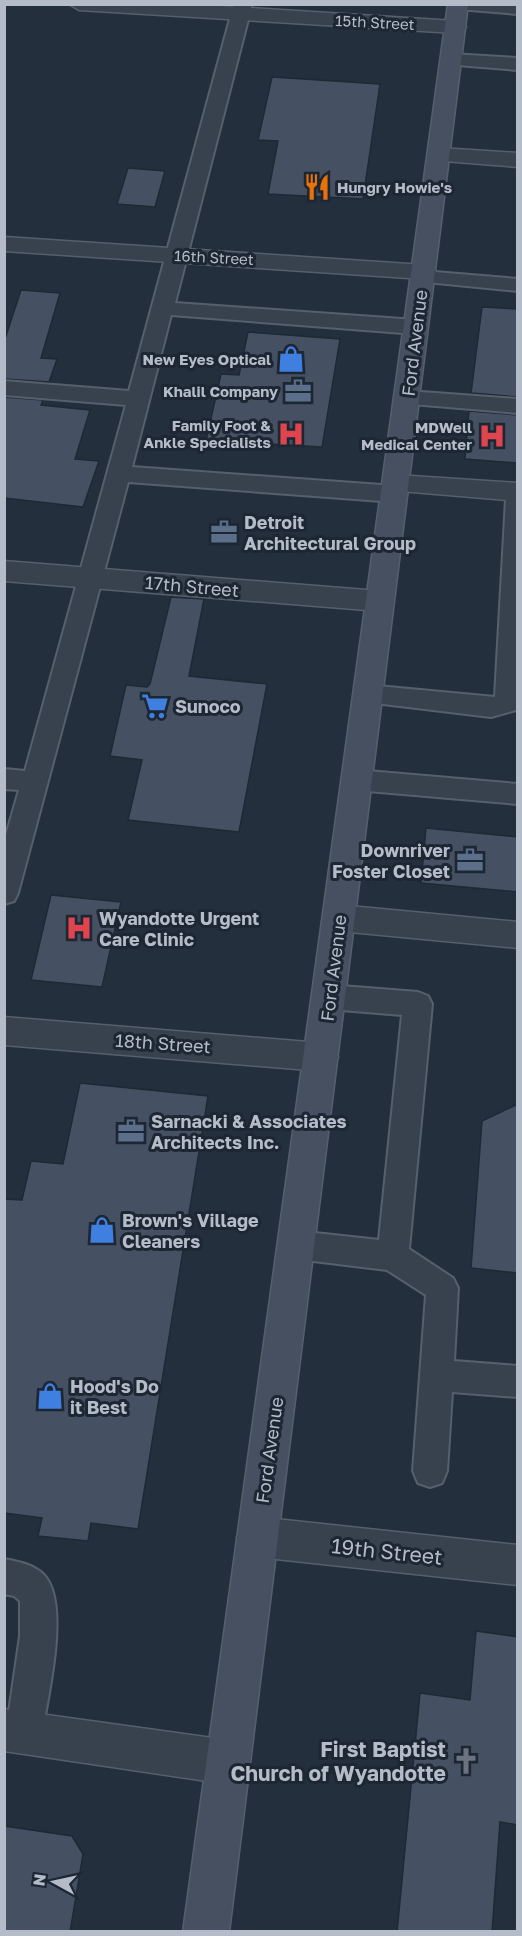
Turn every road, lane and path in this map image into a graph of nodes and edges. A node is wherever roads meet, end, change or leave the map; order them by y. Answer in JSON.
{"nodes":[{"id":1,"x":79,"y":4,"type":"edge"},
{"id":2,"x":241,"y":9,"type":"edge"},
{"id":3,"x":518,"y":9,"type":"edge"},
{"id":4,"x":457,"y":16,"type":"edge"},
{"id":5,"x":451,"y":60,"type":"junction"},
{"id":6,"x":518,"y":64,"type":"edge"},
{"id":7,"x":438,"y":156,"type":"junction"},
{"id":8,"x":518,"y":160,"type":"edge"},
{"id":9,"x":4,"y":244,"type":"edge"},
{"id":10,"x":175,"y":255,"type":"junction"},
{"id":11,"x":423,"y":274,"type":"junction"},
{"id":12,"x":518,"y":285,"type":"edge"},
{"id":13,"x":161,"y":308,"type":"junction"},
{"id":14,"x":417,"y":327,"type":"junction"},
{"id":15,"x":4,"y":388,"type":"edge"},
{"id":16,"x":408,"y":398,"type":"junction"},
{"id":17,"x":137,"y":399,"type":"junction"},
{"id":18,"x":518,"y":406,"type":"edge"},
{"id":19,"x":118,"y":474,"type":"junction"},
{"id":20,"x":396,"y":489,"type":"junction"},
{"id":21,"x":518,"y":492,"type":"edge"},
{"id":22,"x":518,"y":499,"type":"edge"},
{"id":23,"x":4,"y":571,"type":"edge"},
{"id":24,"x":92,"y":578,"type":"junction"},
{"id":25,"x":379,"y":601,"type":"junction"},
{"id":26,"x":368,"y":694,"type":"junction"},
{"id":27,"x":4,"y":779,"type":"edge"},
{"id":28,"x":356,"y":780,"type":"junction"},
{"id":29,"x":35,"y":782,"type":"junction"},
{"id":30,"x":518,"y":794,"type":"edge"},
{"id":31,"x":4,"y":893,"type":"edge"},
{"id":32,"x":339,"y":918,"type":"junction"},
{"id":33,"x":518,"y":935,"type":"edge"},
{"id":34,"x":329,"y":997,"type":"junction"},
{"id":35,"x":4,"y":1031,"type":"edge"},
{"id":36,"x":321,"y":1058,"type":"junction"},
{"id":37,"x":297,"y":1245,"type":"junction"},
{"id":38,"x":393,"y":1256,"type":"junction"},
{"id":39,"x":437,"y":1375,"type":"junction"},
{"id":40,"x":518,"y":1382,"type":"edge"},
{"id":41,"x":430,"y":1471,"type":"dead end"},
{"id":42,"x":257,"y":1537,"type":"junction"},
{"id":43,"x":518,"y":1565,"type":"edge"},
{"id":44,"x":4,"y":1576,"type":"edge"},
{"id":45,"x":14,"y":1731,"type":"edge"},
{"id":46,"x":227,"y":1762,"type":"junction"},
{"id":47,"x":206,"y":1932,"type":"edge"}],
"edges":[{"from":1,"to":2,"type":"street","name":"15th Street"},
{"from":2,"to":4,"type":"street","name":"15th Street"},
{"from":2,"to":10,"type":"lane"},
{"from":3,"to":4,"type":"lane"},
{"from":4,"to":5,"type":"main road","name":"Ford Avenue"},
{"from":5,"to":6,"type":"lane"},
{"from":5,"to":7,"type":"main road","name":"Ford Avenue"},
{"from":7,"to":8,"type":"street"},
{"from":7,"to":11,"type":"main road","name":"Ford Avenue"},
{"from":9,"to":10,"type":"street","name":"16th Street"},
{"from":10,"to":11,"type":"street","name":"16th Street"},
{"from":10,"to":13,"type":"lane"},
{"from":11,"to":12,"type":"lane"},
{"from":11,"to":14,"type":"main road","name":"Ford Avenue"},
{"from":13,"to":14,"type":"lane"},
{"from":13,"to":17,"type":"lane"},
{"from":14,"to":16,"type":"main road","name":"Ford Avenue"},
{"from":15,"to":17,"type":"lane"},
{"from":16,"to":18,"type":"lane"},
{"from":16,"to":20,"type":"main road","name":"Ford Avenue"},
{"from":17,"to":19,"type":"lane"},
{"from":19,"to":20,"type":"lane"},
{"from":19,"to":24,"type":"lane"},
{"from":20,"to":21,"type":"street"},
{"from":20,"to":25,"type":"main road","name":"Ford Avenue"},
{"from":22,"to":26,"type":"lane"},
{"from":23,"to":24,"type":"street","name":"17th Street"},
{"from":24,"to":25,"type":"street","name":"17th Street"},
{"from":24,"to":29,"type":"lane"},
{"from":25,"to":26,"type":"main road","name":"Ford Avenue"},
{"from":26,"to":28,"type":"main road","name":"Ford Avenue"},
{"from":27,"to":29,"type":"lane"},
{"from":28,"to":30,"type":"lane"},
{"from":28,"to":32,"type":"main road","name":"Ford Avenue"},
{"from":29,"to":31,"type":"lane"},
{"from":32,"to":33,"type":"street"},
{"from":32,"to":34,"type":"main road","name":"Ford Avenue"},
{"from":34,"to":36,"type":"main road","name":"Ford Avenue"},
{"from":34,"to":38,"type":"lane"},
{"from":35,"to":36,"type":"street","name":"18th Street"},
{"from":36,"to":37,"type":"main road","name":"Ford Avenue"},
{"from":37,"to":38,"type":"lane"},
{"from":37,"to":42,"type":"main road","name":"Ford Avenue"},
{"from":38,"to":39,"type":"lane"},
{"from":39,"to":40,"type":"lane"},
{"from":39,"to":41,"type":"lane"},
{"from":42,"to":43,"type":"street","name":"19th Street"},
{"from":42,"to":46,"type":"main road","name":"Ford Avenue"},
{"from":44,"to":45,"type":"lane"},
{"from":45,"to":46,"type":"street"},
{"from":46,"to":47,"type":"main road","name":"Ford Avenue"}]}
